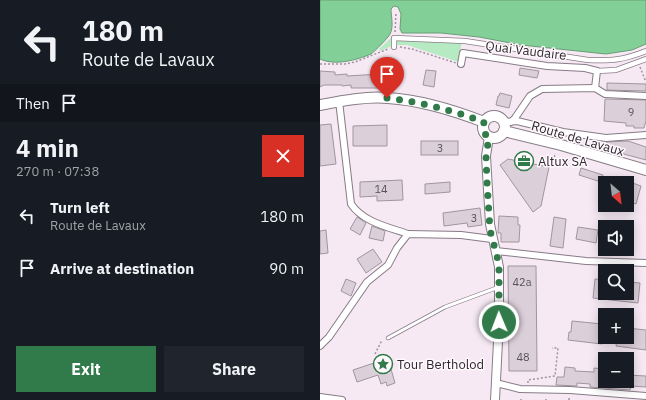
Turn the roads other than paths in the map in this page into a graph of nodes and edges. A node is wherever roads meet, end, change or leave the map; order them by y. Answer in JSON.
{"nodes":[{"id":1,"x":394,"y":47,"type":"road end"},
{"id":2,"x":646,"y":51,"type":"edge"},
{"id":3,"x":646,"y":59,"type":"edge"},
{"id":4,"x":461,"y":64,"type":"road end"},
{"id":5,"x":597,"y":71,"type":"junction"},
{"id":6,"x":595,"y":88,"type":"junction"},
{"id":7,"x":646,"y":96,"type":"edge"},
{"id":8,"x":339,"y":102,"type":"junction"},
{"id":9,"x":320,"y":105,"type":"edge"},
{"id":10,"x":484,"y":122,"type":"junction"},
{"id":11,"x":506,"y":125,"type":"junction"},
{"id":12,"x":646,"y":135,"type":"edge"},
{"id":13,"x":489,"y":137,"type":"junction"},
{"id":14,"x":646,"y":170,"type":"edge"},
{"id":15,"x":408,"y":234,"type":"junction"},
{"id":16,"x":492,"y":239,"type":"junction"},
{"id":17,"x":496,"y":252,"type":"junction"},
{"id":18,"x":646,"y":263,"type":"edge"},
{"id":19,"x":499,"y":287,"type":"junction"},
{"id":20,"x":388,"y":338,"type":"dead end"},
{"id":21,"x":320,"y":346,"type":"edge"},
{"id":22,"x":496,"y":383,"type":"junction"},
{"id":23,"x":646,"y":396,"type":"edge"},
{"id":24,"x":320,"y":397,"type":"edge"},
{"id":25,"x":342,"y":400,"type":"edge"},
{"id":26,"x":495,"y":400,"type":"edge"}],
"edges":[{"from":1,"to":2,"type":"street"},
{"from":3,"to":5,"type":"street"},
{"from":4,"to":5,"type":"street","name":"Quai Vaudaire"},
{"from":5,"to":6,"type":"street"},
{"from":6,"to":7,"type":"street"},
{"from":6,"to":11,"type":"street"},
{"from":8,"to":9,"type":"main road"},
{"from":8,"to":10,"type":"main road"},
{"from":8,"to":15,"type":"street"},
{"from":10,"to":11,"type":"main road"},
{"from":10,"to":13,"type":"main road"},
{"from":11,"to":12,"type":"street"},
{"from":11,"to":13,"type":"main road"},
{"from":11,"to":14,"type":"main road","name":"Route de Lavaux"},
{"from":13,"to":16,"type":"street"},
{"from":15,"to":16,"type":"street"},
{"from":15,"to":21,"type":"street"},
{"from":16,"to":17,"type":"street"},
{"from":17,"to":18,"type":"street"},
{"from":17,"to":19,"type":"street"},
{"from":19,"to":20,"type":"lane"},
{"from":19,"to":22,"type":"street"},
{"from":22,"to":23,"type":"street"},
{"from":22,"to":26,"type":"street"},
{"from":24,"to":25,"type":"street"}]}
